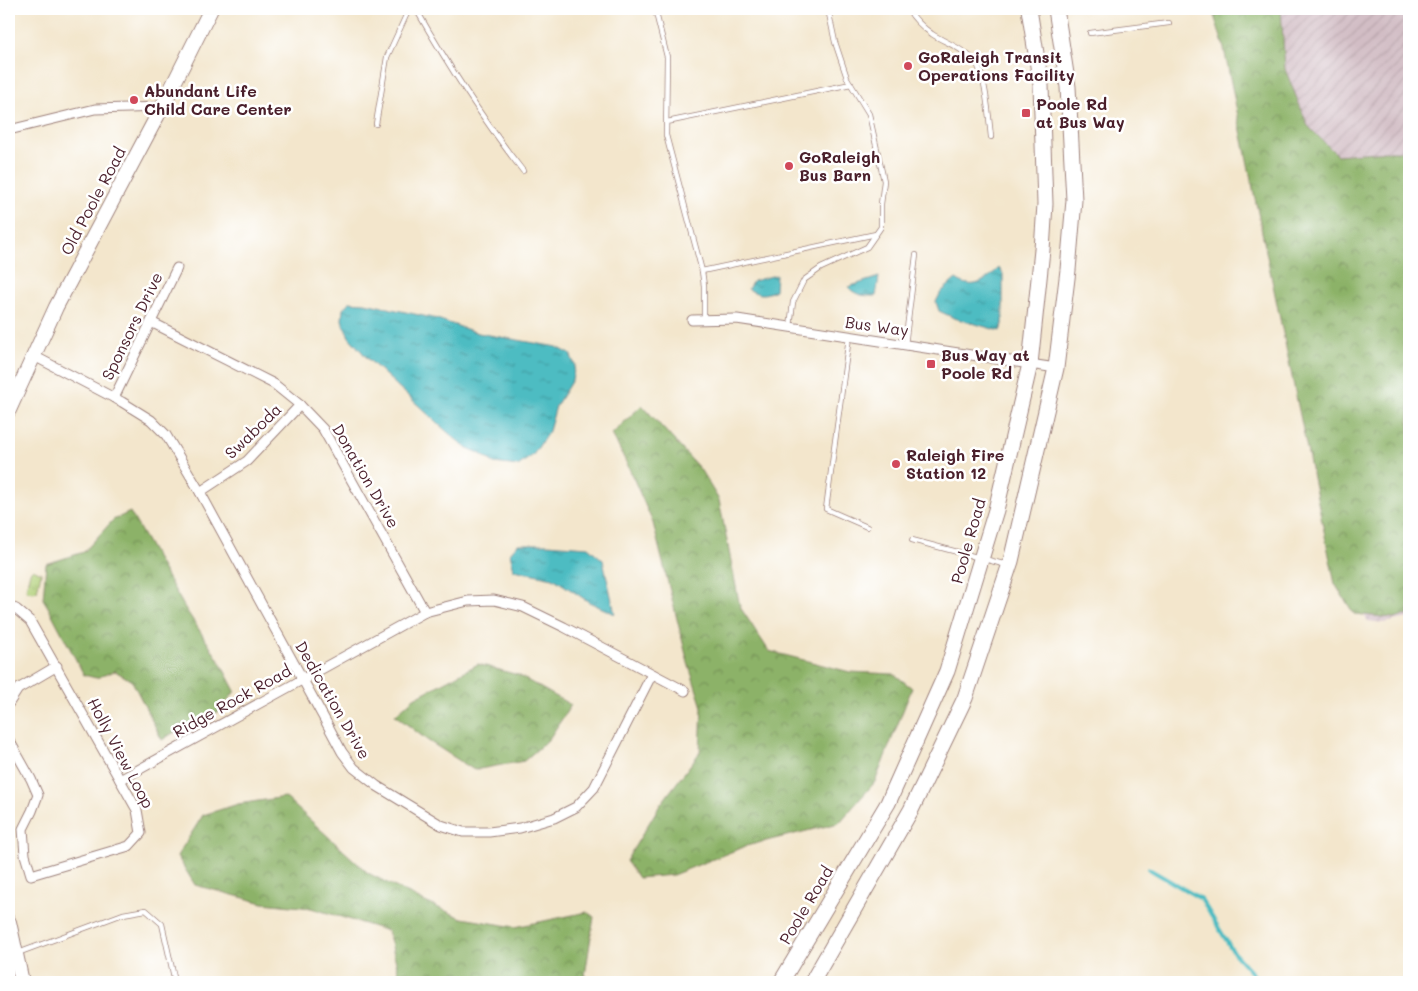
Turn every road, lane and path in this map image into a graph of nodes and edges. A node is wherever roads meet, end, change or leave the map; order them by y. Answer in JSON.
{"nodes":[{"id":1,"x":210,"y":9,"type":"edge"},
{"id":2,"x":409,"y":9,"type":"edge"},
{"id":3,"x":416,"y":9,"type":"edge"},
{"id":4,"x":655,"y":9,"type":"edge"},
{"id":5,"x":828,"y":9,"type":"edge"},
{"id":6,"x":908,"y":9,"type":"edge"},
{"id":7,"x":1029,"y":9,"type":"edge"},
{"id":8,"x":1056,"y":9,"type":"edge"},
{"id":9,"x":1169,"y":23,"type":"dead end"},
{"id":10,"x":1090,"y":33,"type":"dead end"},
{"id":11,"x":851,"y":84,"type":"junction"},
{"id":12,"x":162,"y":107,"type":"junction"},
{"id":13,"x":666,"y":122,"type":"junction"},
{"id":14,"x":376,"y":124,"type":"dead end"},
{"id":15,"x":9,"y":130,"type":"edge"},
{"id":16,"x":991,"y":137,"type":"dead end"},
{"id":17,"x":523,"y":171,"type":"dead end"},
{"id":18,"x":876,"y":234,"type":"junction"},
{"id":19,"x":916,"y":255,"type":"dead end"},
{"id":20,"x":177,"y":268,"type":"dead end"},
{"id":21,"x":702,"y":271,"type":"junction"},
{"id":22,"x":692,"y":320,"type":"dead end"},
{"id":23,"x":704,"y":320,"type":"junction"},
{"id":24,"x":151,"y":322,"type":"junction"},
{"id":25,"x":790,"y":328,"type":"junction"},
{"id":26,"x":849,"y":337,"type":"junction"},
{"id":27,"x":905,"y":345,"type":"junction"},
{"id":28,"x":34,"y":356,"type":"junction"},
{"id":29,"x":1030,"y":364,"type":"junction"},
{"id":30,"x":1056,"y":368,"type":"junction"},
{"id":31,"x":114,"y":398,"type":"junction"},
{"id":32,"x":300,"y":405,"type":"junction"},
{"id":33,"x":9,"y":410,"type":"edge"},
{"id":34,"x":200,"y":492,"type":"junction"},
{"id":35,"x":866,"y":526,"type":"dead end"},
{"id":36,"x":912,"y":540,"type":"dead end"},
{"id":37,"x":982,"y":557,"type":"junction"},
{"id":38,"x":1010,"y":565,"type":"junction"},
{"id":39,"x":9,"y":606,"type":"edge"},
{"id":40,"x":425,"y":612,"type":"junction"},
{"id":41,"x":57,"y":666,"type":"junction"},
{"id":42,"x":652,"y":674,"type":"junction"},
{"id":43,"x":302,"y":680,"type":"junction"},
{"id":44,"x":685,"y":691,"type":"dead end"},
{"id":45,"x":9,"y":703,"type":"edge"},
{"id":46,"x":9,"y":740,"type":"edge"},
{"id":47,"x":120,"y":780,"type":"junction"},
{"id":48,"x":888,"y":802,"type":"junction"},
{"id":49,"x":911,"y":810,"type":"junction"},
{"id":50,"x":9,"y":922,"type":"edge"},
{"id":51,"x":16,"y":953,"type":"junction"},
{"id":52,"x":22,"y":982,"type":"edge"},
{"id":53,"x":175,"y":982,"type":"edge"},
{"id":54,"x":781,"y":982,"type":"edge"},
{"id":55,"x":812,"y":982,"type":"edge"}],
"edges":[{"from":1,"to":12,"type":"street","name":"Old Poole Road"},
{"from":2,"to":14,"type":"lane"},
{"from":3,"to":17,"type":"lane"},
{"from":4,"to":13,"type":"lane"},
{"from":5,"to":11,"type":"lane"},
{"from":6,"to":16,"type":"lane"},
{"from":7,"to":29,"type":"main road","name":"Poole Road"},
{"from":8,"to":30,"type":"main road"},
{"from":9,"to":10,"type":"lane"},
{"from":11,"to":13,"type":"lane"},
{"from":11,"to":18,"type":"lane"},
{"from":12,"to":15,"type":"street"},
{"from":12,"to":28,"type":"street","name":"Old Poole Road"},
{"from":13,"to":21,"type":"lane"},
{"from":18,"to":21,"type":"lane"},
{"from":18,"to":25,"type":"lane"},
{"from":19,"to":27,"type":"lane"},
{"from":20,"to":24,"type":"street","name":"Sponsors Drive"},
{"from":21,"to":23,"type":"lane"},
{"from":22,"to":23,"type":"street","name":"Bus Way"},
{"from":23,"to":25,"type":"street","name":"Bus Way"},
{"from":24,"to":31,"type":"street","name":"Sponsors Drive"},
{"from":24,"to":32,"type":"street","name":"Donation Drive"},
{"from":25,"to":26,"type":"street","name":"Bus Way"},
{"from":26,"to":27,"type":"street","name":"Bus Way"},
{"from":26,"to":35,"type":"lane"},
{"from":27,"to":29,"type":"street","name":"Bus Way"},
{"from":28,"to":31,"type":"street","name":"Dedication Drive"},
{"from":28,"to":33,"type":"street","name":"Old Poole Road"},
{"from":29,"to":30,"type":"street","name":"Bus Way"},
{"from":29,"to":37,"type":"main road","name":"Poole Road"},
{"from":30,"to":38,"type":"main road"},
{"from":31,"to":34,"type":"street","name":"Dedication Drive"},
{"from":32,"to":34,"type":"street","name":"Swaboda"},
{"from":32,"to":40,"type":"street","name":"Donation Drive"},
{"from":34,"to":43,"type":"street","name":"Dedication Drive"},
{"from":36,"to":37,"type":"lane"},
{"from":37,"to":38,"type":"lane"},
{"from":37,"to":48,"type":"main road","name":"Poole Road"},
{"from":38,"to":49,"type":"main road"},
{"from":39,"to":41,"type":"street","name":"Holly View Loop"},
{"from":40,"to":42,"type":"street","name":"Ridge Rock Road"},
{"from":40,"to":43,"type":"street","name":"Ridge Rock Road"},
{"from":41,"to":45,"type":"street"},
{"from":41,"to":47,"type":"street","name":"Holly View Loop"},
{"from":42,"to":43,"type":"street","name":"Dedication Drive"},
{"from":42,"to":44,"type":"street","name":"Ridge Rock Road"},
{"from":43,"to":47,"type":"street","name":"Ridge Rock Road"},
{"from":46,"to":47,"type":"street","name":"Holly View Loop"},
{"from":48,"to":49,"type":"main road"},
{"from":48,"to":54,"type":"main road","name":"Poole Road"},
{"from":49,"to":55,"type":"main road"},
{"from":50,"to":51,"type":"street"},
{"from":51,"to":52,"type":"street"},
{"from":51,"to":53,"type":"lane"}]}
